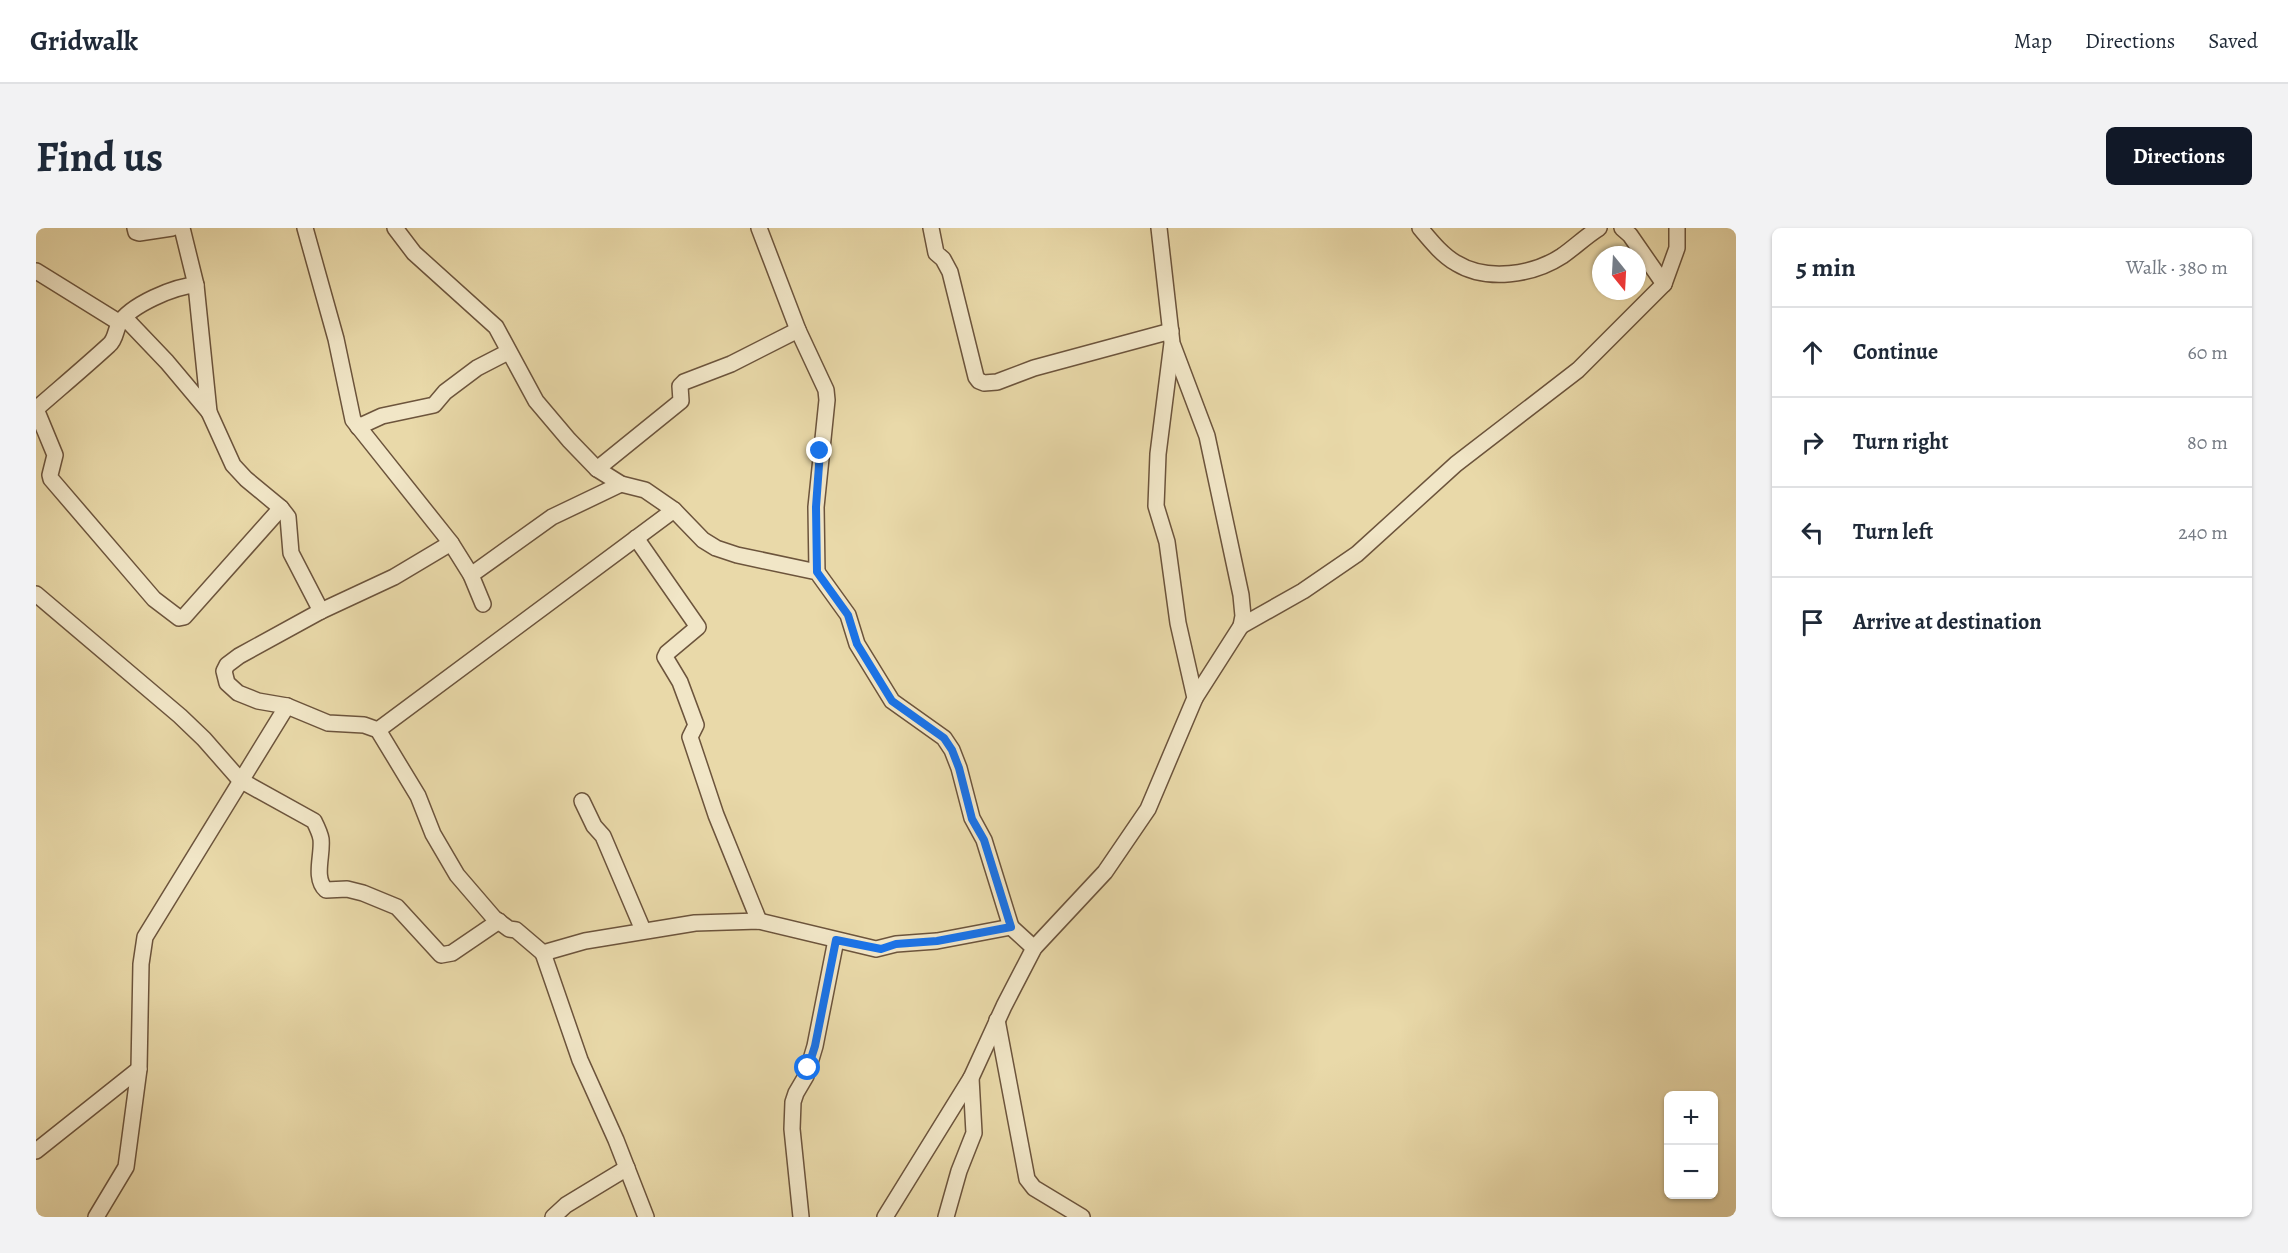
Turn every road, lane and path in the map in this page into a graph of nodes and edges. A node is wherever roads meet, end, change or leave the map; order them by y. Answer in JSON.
{"nodes":[{"id":1,"x":135,"y":228,"type":"edge"},
{"id":2,"x":172,"y":228,"type":"edge"},
{"id":3,"x":182,"y":228,"type":"edge"},
{"id":4,"x":304,"y":228,"type":"edge"},
{"id":5,"x":395,"y":228,"type":"edge"},
{"id":6,"x":759,"y":228,"type":"edge"},
{"id":7,"x":931,"y":228,"type":"edge"},
{"id":8,"x":1160,"y":228,"type":"edge"},
{"id":9,"x":1420,"y":228,"type":"edge"},
{"id":10,"x":1599,"y":228,"type":"edge"},
{"id":11,"x":1622,"y":228,"type":"edge"},
{"id":12,"x":1677,"y":228,"type":"edge"},
{"id":13,"x":36,"y":271,"type":"edge"},
{"id":14,"x":1664,"y":284,"type":"junction"},
{"id":15,"x":196,"y":285,"type":"junction"},
{"id":16,"x":122,"y":320,"type":"junction"},
{"id":17,"x":798,"y":330,"type":"junction"},
{"id":18,"x":1172,"y":337,"type":"junction"},
{"id":19,"x":508,"y":352,"type":"junction"},
{"id":20,"x":36,"y":409,"type":"edge"},
{"id":21,"x":209,"y":412,"type":"junction"},
{"id":22,"x":358,"y":427,"type":"junction"},
{"id":23,"x":597,"y":469,"type":"junction"},
{"id":24,"x":621,"y":484,"type":"junction"},
{"id":25,"x":282,"y":508,"type":"junction"},
{"id":26,"x":674,"y":510,"type":"junction"},
{"id":27,"x":636,"y":538,"type":"junction"},
{"id":28,"x":451,"y":543,"type":"junction"},
{"id":29,"x":817,"y":572,"type":"junction"},
{"id":30,"x":471,"y":574,"type":"junction"},
{"id":31,"x":36,"y":594,"type":"edge"},
{"id":32,"x":483,"y":604,"type":"dead end"},
{"id":33,"x":321,"y":611,"type":"junction"},
{"id":34,"x":1241,"y":626,"type":"junction"},
{"id":35,"x":1195,"y":698,"type":"junction"},
{"id":36,"x":287,"y":706,"type":"junction"},
{"id":37,"x":378,"y":730,"type":"junction"},
{"id":38,"x":240,"y":780,"type":"junction"},
{"id":39,"x":582,"y":801,"type":"dead end"},
{"id":40,"x":499,"y":921,"type":"junction"},
{"id":41,"x":759,"y":921,"type":"junction"},
{"id":42,"x":1011,"y":927,"type":"junction"},
{"id":43,"x":643,"y":930,"type":"junction"},
{"id":44,"x":836,"y":940,"type":"junction"},
{"id":45,"x":1034,"y":948,"type":"junction"},
{"id":46,"x":543,"y":953,"type":"junction"},
{"id":47,"x":997,"y":1020,"type":"junction"},
{"id":48,"x":139,"y":1069,"type":"junction"},
{"id":49,"x":971,"y":1078,"type":"junction"},
{"id":50,"x":36,"y":1150,"type":"edge"},
{"id":51,"x":627,"y":1168,"type":"junction"},
{"id":52,"x":96,"y":1217,"type":"edge"},
{"id":53,"x":553,"y":1217,"type":"edge"},
{"id":54,"x":646,"y":1217,"type":"edge"},
{"id":55,"x":801,"y":1217,"type":"edge"},
{"id":56,"x":885,"y":1217,"type":"edge"},
{"id":57,"x":946,"y":1217,"type":"edge"},
{"id":58,"x":1082,"y":1217,"type":"edge"}],
"edges":[{"from":1,"to":2,"type":"street"},
{"from":3,"to":15,"type":"street"},
{"from":4,"to":22,"type":"street"},
{"from":5,"to":19,"type":"street"},
{"from":6,"to":17,"type":"street"},
{"from":7,"to":18,"type":"street"},
{"from":8,"to":18,"type":"street"},
{"from":9,"to":10,"type":"street"},
{"from":11,"to":14,"type":"street"},
{"from":12,"to":14,"type":"street"},
{"from":13,"to":16,"type":"street"},
{"from":14,"to":34,"type":"street"},
{"from":15,"to":16,"type":"street"},
{"from":15,"to":21,"type":"street"},
{"from":16,"to":20,"type":"street"},
{"from":16,"to":21,"type":"street"},
{"from":17,"to":23,"type":"street"},
{"from":17,"to":29,"type":"street"},
{"from":18,"to":34,"type":"street"},
{"from":18,"to":35,"type":"street"},
{"from":19,"to":22,"type":"street"},
{"from":19,"to":23,"type":"street"},
{"from":20,"to":25,"type":"street"},
{"from":21,"to":25,"type":"street"},
{"from":22,"to":28,"type":"street"},
{"from":23,"to":24,"type":"street"},
{"from":24,"to":26,"type":"street"},
{"from":24,"to":30,"type":"street"},
{"from":25,"to":33,"type":"street"},
{"from":26,"to":27,"type":"street"},
{"from":26,"to":29,"type":"street"},
{"from":27,"to":37,"type":"street"},
{"from":27,"to":41,"type":"street"},
{"from":28,"to":30,"type":"street"},
{"from":28,"to":33,"type":"street"},
{"from":29,"to":42,"type":"street"},
{"from":30,"to":32,"type":"street"},
{"from":31,"to":38,"type":"street"},
{"from":33,"to":36,"type":"street"},
{"from":34,"to":35,"type":"street"},
{"from":35,"to":45,"type":"street"},
{"from":36,"to":37,"type":"street"},
{"from":36,"to":38,"type":"street"},
{"from":37,"to":40,"type":"street"},
{"from":38,"to":40,"type":"street"},
{"from":38,"to":48,"type":"street"},
{"from":39,"to":43,"type":"street"},
{"from":40,"to":46,"type":"street"},
{"from":41,"to":43,"type":"street"},
{"from":41,"to":44,"type":"street"},
{"from":42,"to":44,"type":"street"},
{"from":42,"to":45,"type":"street"},
{"from":43,"to":46,"type":"street"},
{"from":44,"to":55,"type":"street"},
{"from":45,"to":47,"type":"street"},
{"from":46,"to":51,"type":"street"},
{"from":47,"to":49,"type":"street"},
{"from":47,"to":58,"type":"street"},
{"from":48,"to":50,"type":"street"},
{"from":48,"to":52,"type":"street"},
{"from":49,"to":56,"type":"street"},
{"from":49,"to":57,"type":"street"},
{"from":51,"to":53,"type":"street"},
{"from":51,"to":54,"type":"street"}]}
